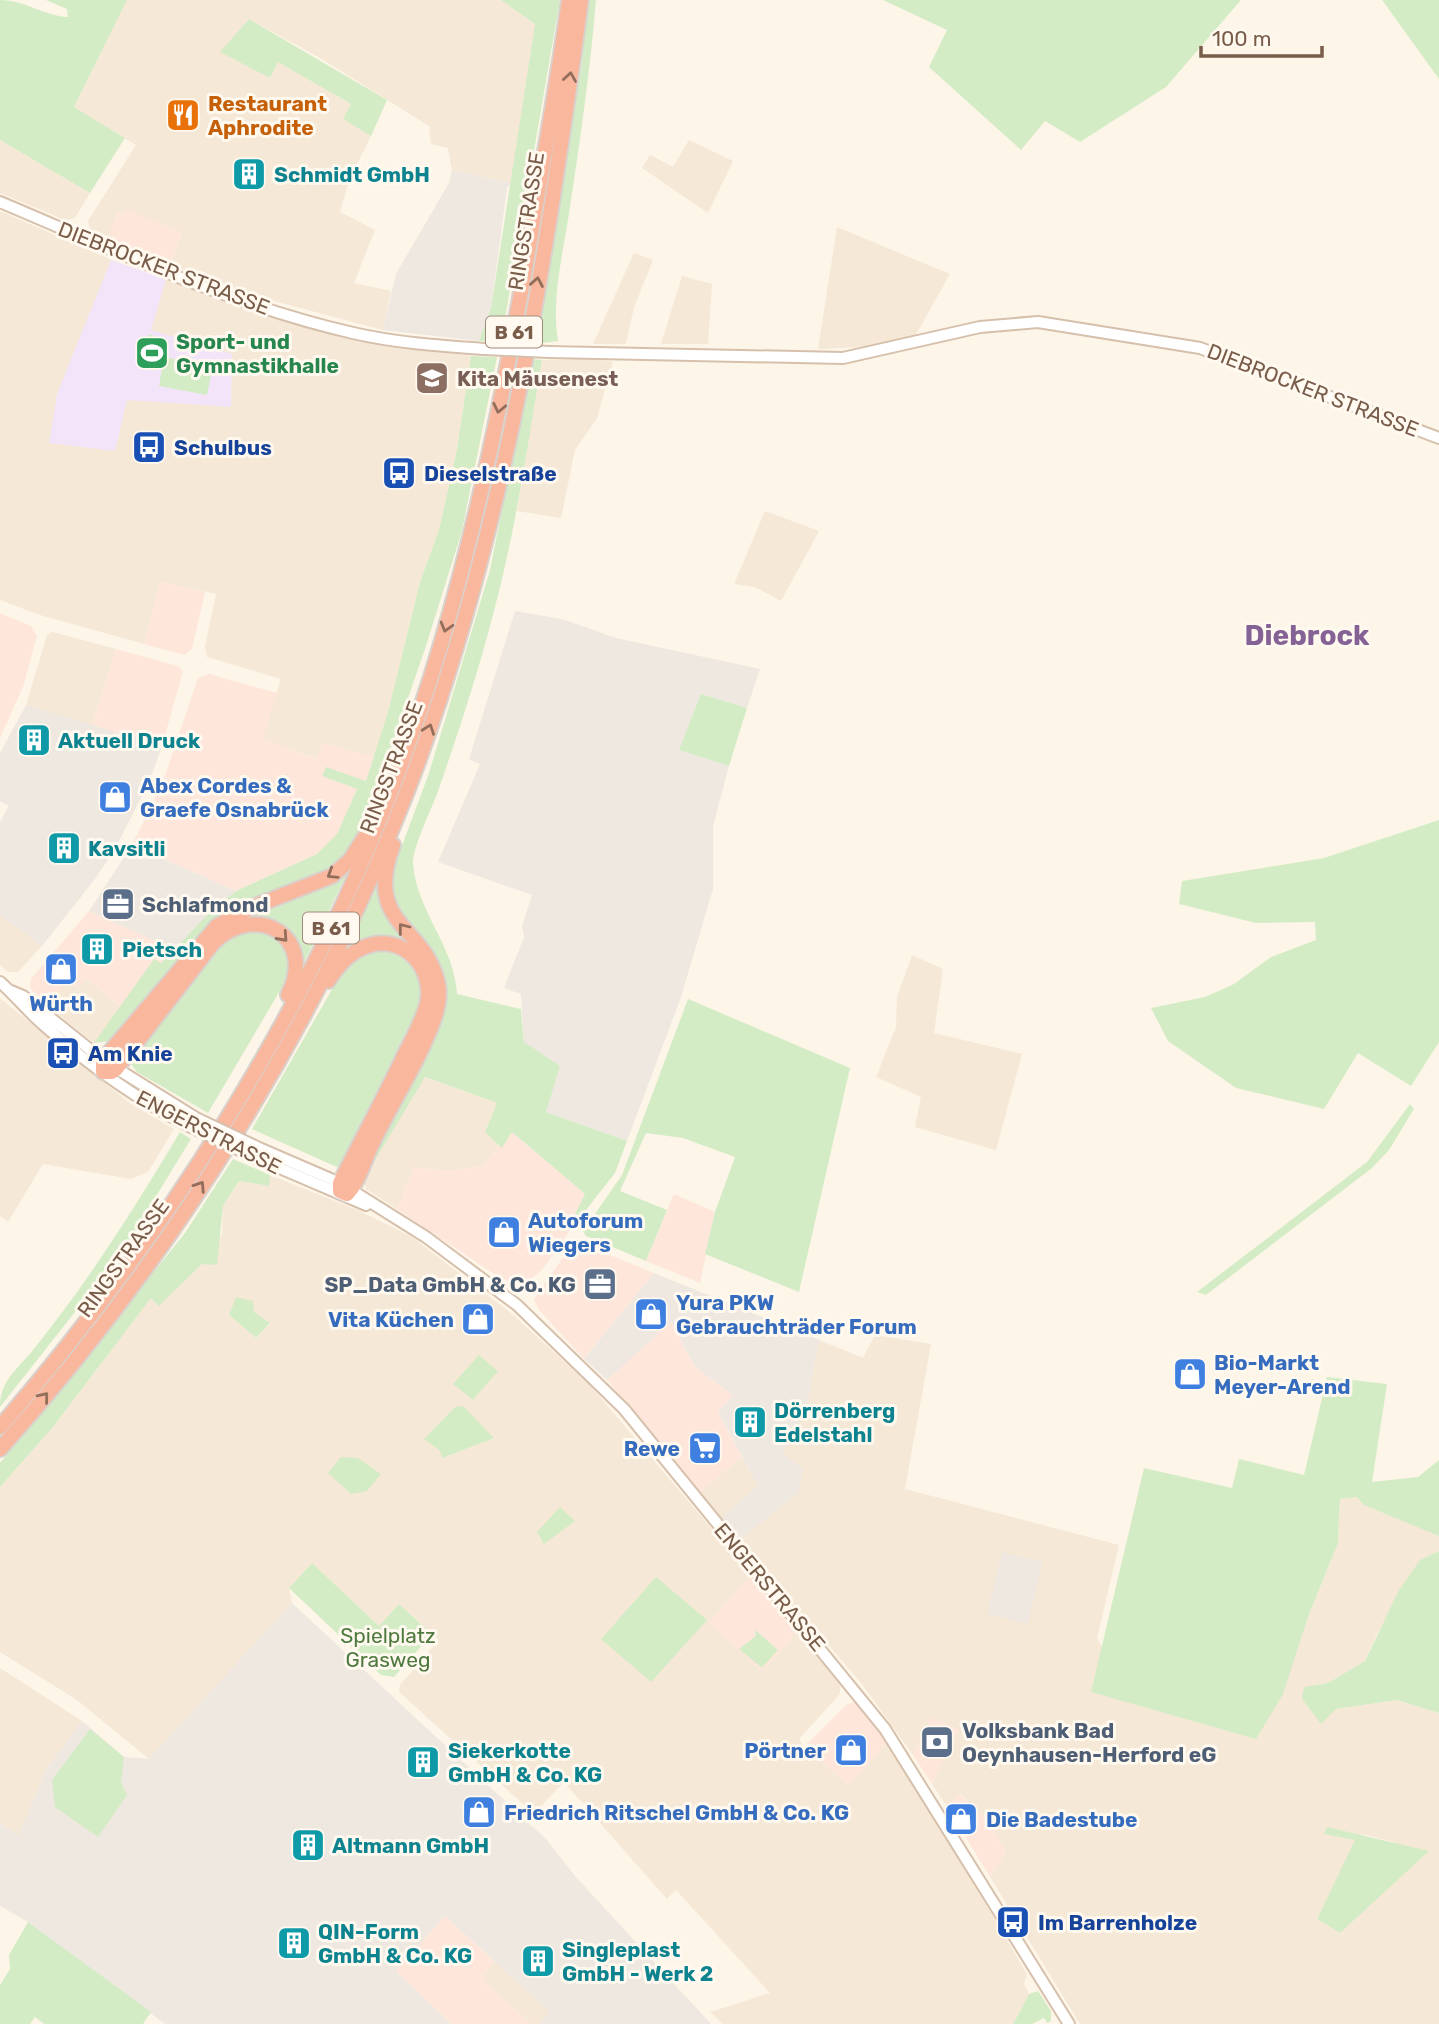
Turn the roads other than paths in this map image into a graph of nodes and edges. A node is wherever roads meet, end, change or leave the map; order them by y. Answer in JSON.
{"nodes":[{"id":1,"x":569,"y":0,"type":"edge"},
{"id":2,"x":581,"y":0,"type":"edge"},
{"id":3,"x":0,"y":202,"type":"edge"},
{"id":4,"x":1439,"y":438,"type":"edge"},
{"id":5,"x":396,"y":779,"type":"junction"},
{"id":6,"x":406,"y":793,"type":"junction"},
{"id":7,"x":0,"y":982,"type":"edge"},
{"id":8,"x":309,"y":1002,"type":"junction"},
{"id":9,"x":107,"y":1067,"type":"junction"},
{"id":10,"x":255,"y":1071,"type":"junction"},
{"id":11,"x":345,"y":1189,"type":"junction"},
{"id":12,"x":0,"y":1427,"type":"edge"},
{"id":13,"x":0,"y":1449,"type":"edge"},
{"id":14,"x":1069,"y":2024,"type":"edge"}],
"edges":[{"from":1,"to":5,"type":"highway","name":"RINGSTRASSE","number":"B 61","one_way":true},
{"from":6,"to":2,"type":"highway","name":"RINGSTRASSE","number":"B 61","one_way":true},
{"from":3,"to":4,"type":"main road","name":"DIEBROCKER STRASSE","bridge":true},
{"from":5,"to":9,"type":"highway","one_way":true},
{"from":5,"to":10,"type":"highway","name":"RINGSTRASSE","number":"B 61"},
{"from":6,"to":8,"type":"highway","name":"RINGSTRASSE","number":"B 61"},
{"from":11,"to":6,"type":"highway","one_way":true},
{"from":7,"to":9,"type":"main road","name":"ENGERSTRASSE"},
{"from":8,"to":11,"type":"highway"},
{"from":13,"to":8,"type":"highway","name":"RINGSTRASSE","number":"B 61","one_way":true},
{"from":9,"to":10,"type":"highway","one_way":true},
{"from":9,"to":11,"type":"main road","name":"ENGERSTRASSE","bridge":true},
{"from":10,"to":12,"type":"highway","name":"RINGSTRASSE","number":"B 61"},
{"from":11,"to":14,"type":"main road","name":"ENGERSTRASSE"}]}
